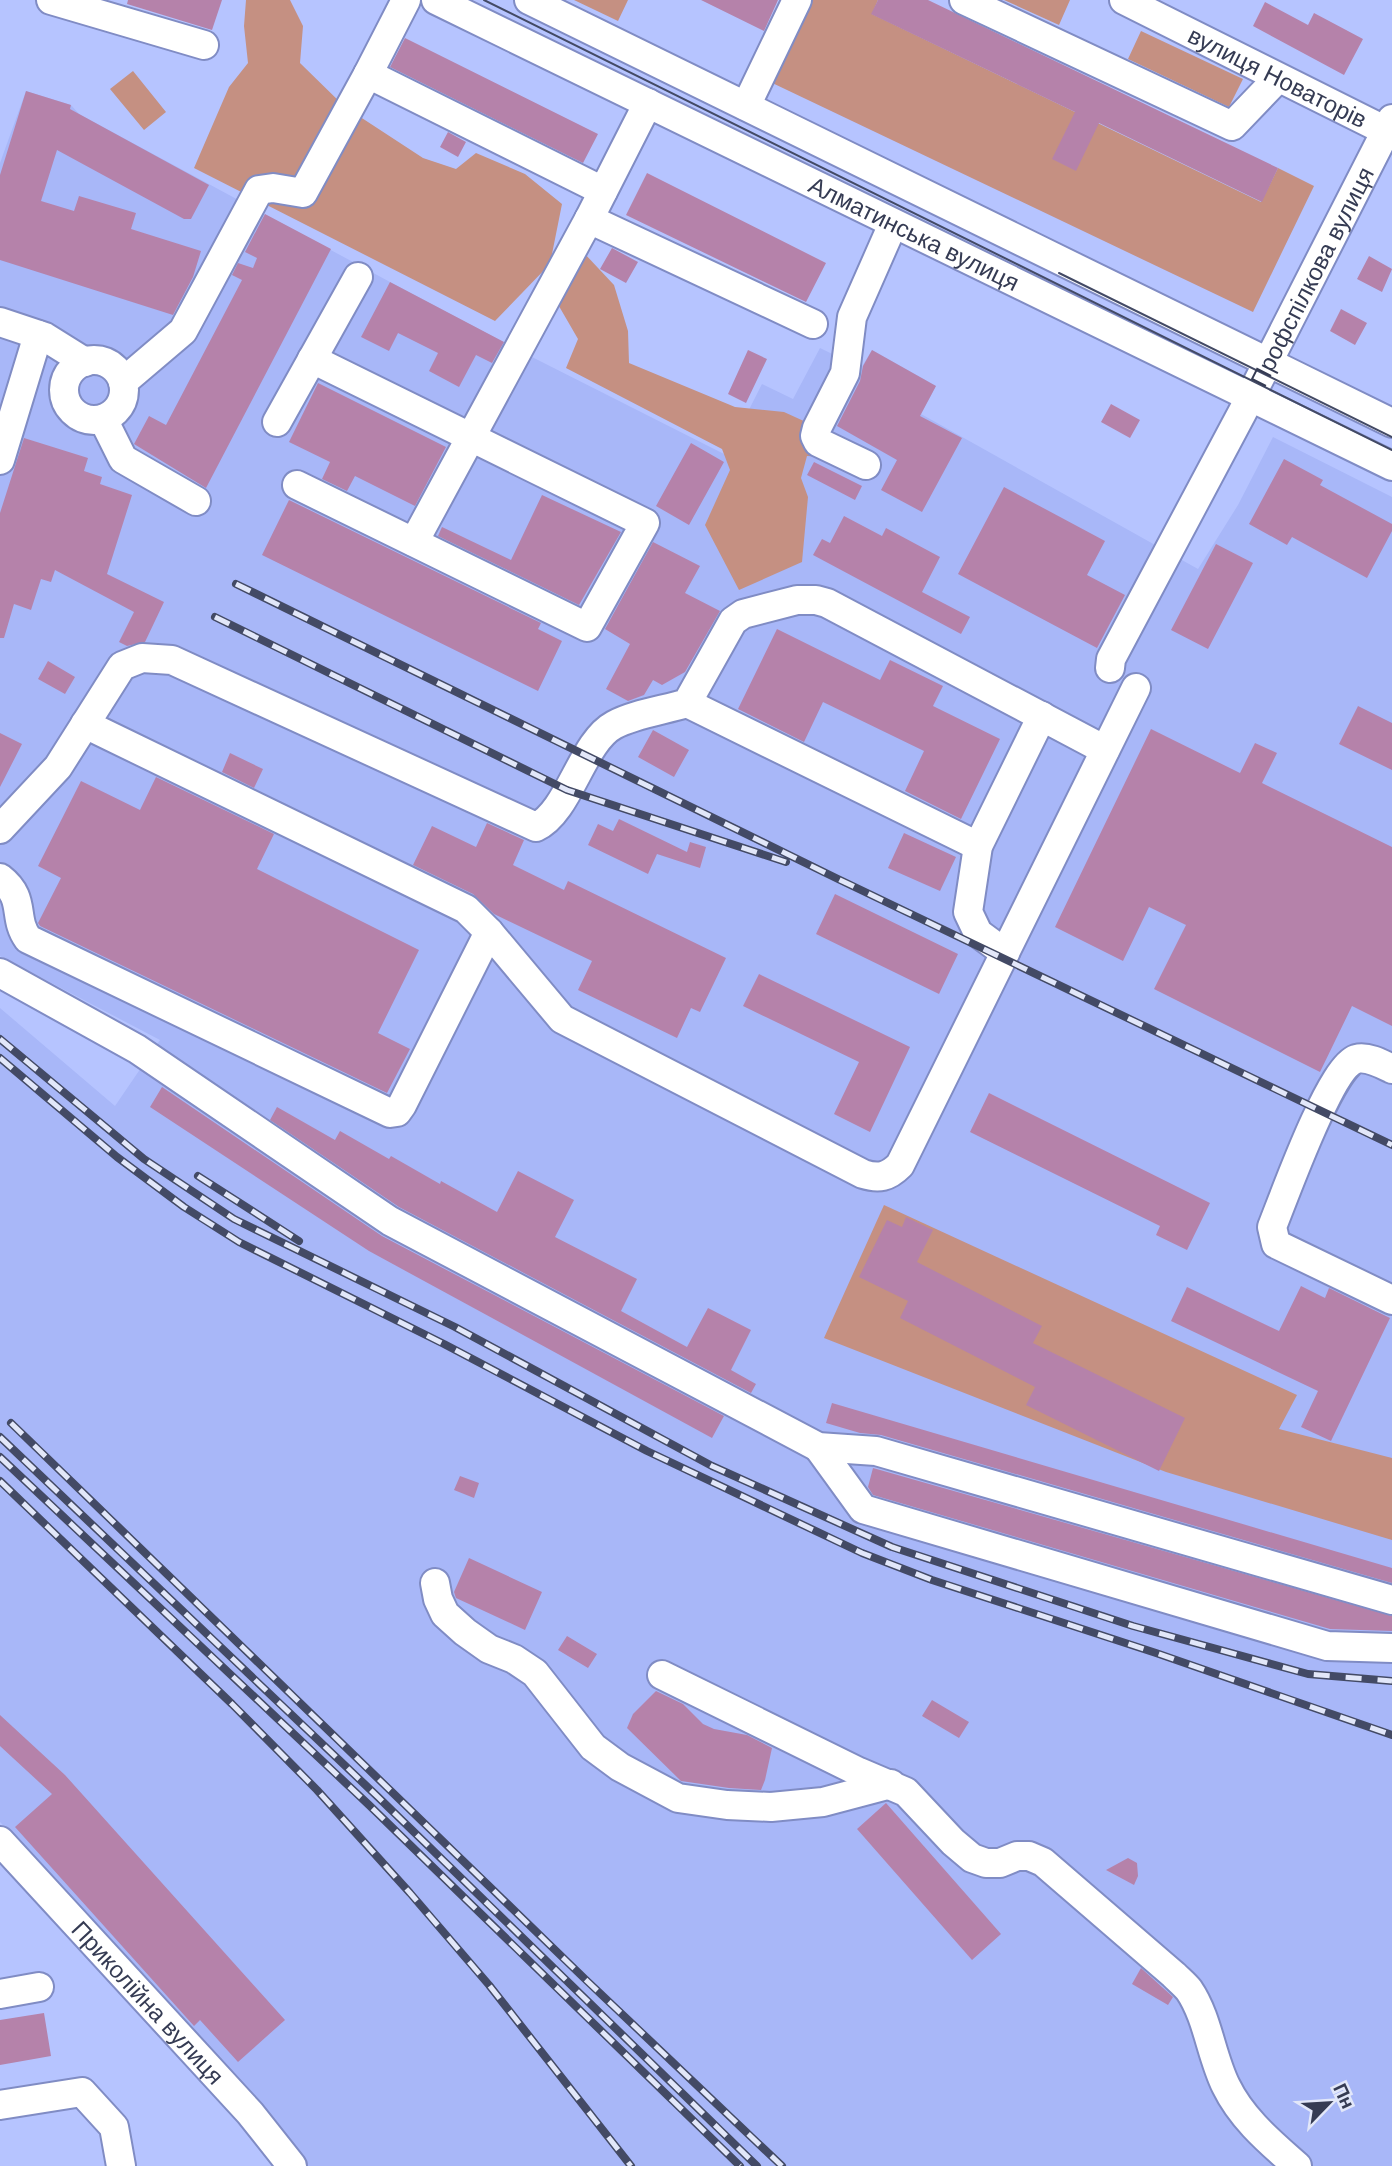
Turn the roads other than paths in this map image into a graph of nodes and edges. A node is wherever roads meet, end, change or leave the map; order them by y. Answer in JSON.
{"nodes":[{"id":1,"x":51,"y":0,"type":"edge"},
{"id":2,"x":406,"y":0,"type":"edge"},
{"id":3,"x":436,"y":0,"type":"edge"},
{"id":4,"x":529,"y":0,"type":"edge"},
{"id":5,"x":797,"y":0,"type":"edge"},
{"id":6,"x":964,"y":0,"type":"edge"},
{"id":7,"x":1124,"y":0,"type":"edge"},
{"id":8,"x":204,"y":45,"type":"dead end"},
{"id":9,"x":368,"y":74,"type":"junction"},
{"id":10,"x":1278,"y":78,"type":"junction"},
{"id":11,"x":648,"y":103,"type":"junction"},
{"id":12,"x":746,"y":106,"type":"junction"},
{"id":13,"x":1390,"y":128,"type":"edge"},
{"id":14,"x":603,"y":191,"type":"junction"},
{"id":15,"x":589,"y":219,"type":"junction"},
{"id":16,"x":893,"y":224,"type":"junction"},
{"id":17,"x":358,"y":277,"type":"dead end"},
{"id":18,"x":0,"y":323,"type":"edge"},
{"id":19,"x":813,"y":324,"type":"dead end"},
{"id":20,"x":38,"y":335,"type":"junction"},
{"id":21,"x":312,"y":359,"type":"junction"},
{"id":22,"x":85,"y":362,"type":"junction"},
{"id":23,"x":1268,"y":362,"type":"junction"},
{"id":24,"x":123,"y":382,"type":"junction"},
{"id":25,"x":1250,"y":395,"type":"junction"},
{"id":26,"x":103,"y":419,"type":"junction"},
{"id":27,"x":277,"y":422,"type":"dead end"},
{"id":28,"x":1392,"y":423,"type":"edge"},
{"id":29,"x":0,"y":460,"type":"edge"},
{"id":30,"x":866,"y":466,"type":"dead end"},
{"id":31,"x":1392,"y":466,"type":"edge"},
{"id":32,"x":298,"y":485,"type":"dead end"},
{"id":33,"x":197,"y":501,"type":"dead end"},
{"id":34,"x":414,"y":542,"type":"junction"},
{"id":35,"x":1110,"y":668,"type":"dead end"},
{"id":36,"x":1136,"y":688,"type":"dead end"},
{"id":37,"x":687,"y":703,"type":"junction"},
{"id":38,"x":1042,"y":716,"type":"junction"},
{"id":39,"x":85,"y":724,"type":"junction"},
{"id":40,"x":1105,"y":750,"type":"junction"},
{"id":41,"x":0,"y":829,"type":"edge"},
{"id":42,"x":978,"y":846,"type":"junction"},
{"id":43,"x":0,"y":878,"type":"edge"},
{"id":44,"x":489,"y":932,"type":"junction"},
{"id":45,"x":1005,"y":953,"type":"junction"},
{"id":46,"x":0,"y":973,"type":"edge"},
{"id":47,"x":1392,"y":1069,"type":"edge"},
{"id":48,"x":1392,"y":1300,"type":"edge"},
{"id":49,"x":818,"y":1447,"type":"junction"},
{"id":50,"x":435,"y":1583,"type":"dead end"},
{"id":51,"x":1392,"y":1600,"type":"edge"},
{"id":52,"x":1392,"y":1648,"type":"edge"},
{"id":53,"x":662,"y":1675,"type":"dead end"},
{"id":54,"x":891,"y":1784,"type":"junction"},
{"id":55,"x":0,"y":1841,"type":"edge"},
{"id":56,"x":39,"y":1987,"type":"dead end"},
{"id":57,"x":0,"y":1994,"type":"edge"},
{"id":58,"x":0,"y":2105,"type":"edge"},
{"id":59,"x":121,"y":2166,"type":"edge"},
{"id":60,"x":292,"y":2166,"type":"edge"},
{"id":61,"x":1297,"y":2166,"type":"edge"}],
"edges":[{"from":1,"to":8,"type":"street"},
{"from":2,"to":9,"type":"street"},
{"from":3,"to":11,"type":"street","name":"Алматинська вулиця"},
{"from":4,"to":12,"type":"street","name":"Алматинська вулиця"},
{"from":5,"to":12,"type":"street"},
{"from":6,"to":10,"type":"street"},
{"from":7,"to":10,"type":"street","name":"вулиця Новаторів"},
{"from":9,"to":14,"type":"street"},
{"from":9,"to":24,"type":"street"},
{"from":10,"to":13,"type":"street","name":"вулиця Новаторів"},
{"from":11,"to":14,"type":"street"},
{"from":11,"to":16,"type":"street","name":"Алматинська вулиця"},
{"from":12,"to":23,"type":"street","name":"Алматинська вулиця"},
{"from":13,"to":23,"type":"street","name":"Профспілкова вулиця"},
{"from":14,"to":15,"type":"street"},
{"from":15,"to":19,"type":"street"},
{"from":15,"to":34,"type":"street"},
{"from":16,"to":25,"type":"street","name":"Алматинська вулиця"},
{"from":16,"to":30,"type":"street"},
{"from":17,"to":21,"type":"street"},
{"from":18,"to":20,"type":"street"},
{"from":20,"to":22,"type":"street"},
{"from":20,"to":29,"type":"street"},
{"from":21,"to":27,"type":"street"},
{"from":21,"to":34,"type":"street"},
{"from":22,"to":24,"type":"street"},
{"from":22,"to":26,"type":"street"},
{"from":23,"to":25,"type":"street","name":"Профспілкова вулиця"},
{"from":23,"to":28,"type":"street","name":"Алматинська вулиця"},
{"from":24,"to":26,"type":"street"},
{"from":25,"to":31,"type":"street","name":"Алматинська вулиця"},
{"from":25,"to":35,"type":"street","name":"Профспілкова вулиця"},
{"from":26,"to":33,"type":"street"},
{"from":32,"to":34,"type":"street"},
{"from":36,"to":40,"type":"street"},
{"from":37,"to":38,"type":"street"},
{"from":37,"to":39,"type":"street"},
{"from":37,"to":42,"type":"street"},
{"from":38,"to":40,"type":"street"},
{"from":38,"to":42,"type":"street"},
{"from":39,"to":41,"type":"street"},
{"from":39,"to":44,"type":"street"},
{"from":40,"to":45,"type":"street"},
{"from":42,"to":45,"type":"street"},
{"from":43,"to":44,"type":"street"},
{"from":44,"to":45,"type":"street"},
{"from":46,"to":49,"type":"street"},
{"from":47,"to":48,"type":"street"},
{"from":49,"to":51,"type":"street"},
{"from":49,"to":52,"type":"street"},
{"from":50,"to":54,"type":"street"},
{"from":53,"to":54,"type":"street"},
{"from":54,"to":61,"type":"street"},
{"from":55,"to":60,"type":"street","name":"Приколійна вулиця"},
{"from":56,"to":57,"type":"street"},
{"from":58,"to":59,"type":"street"}]}
